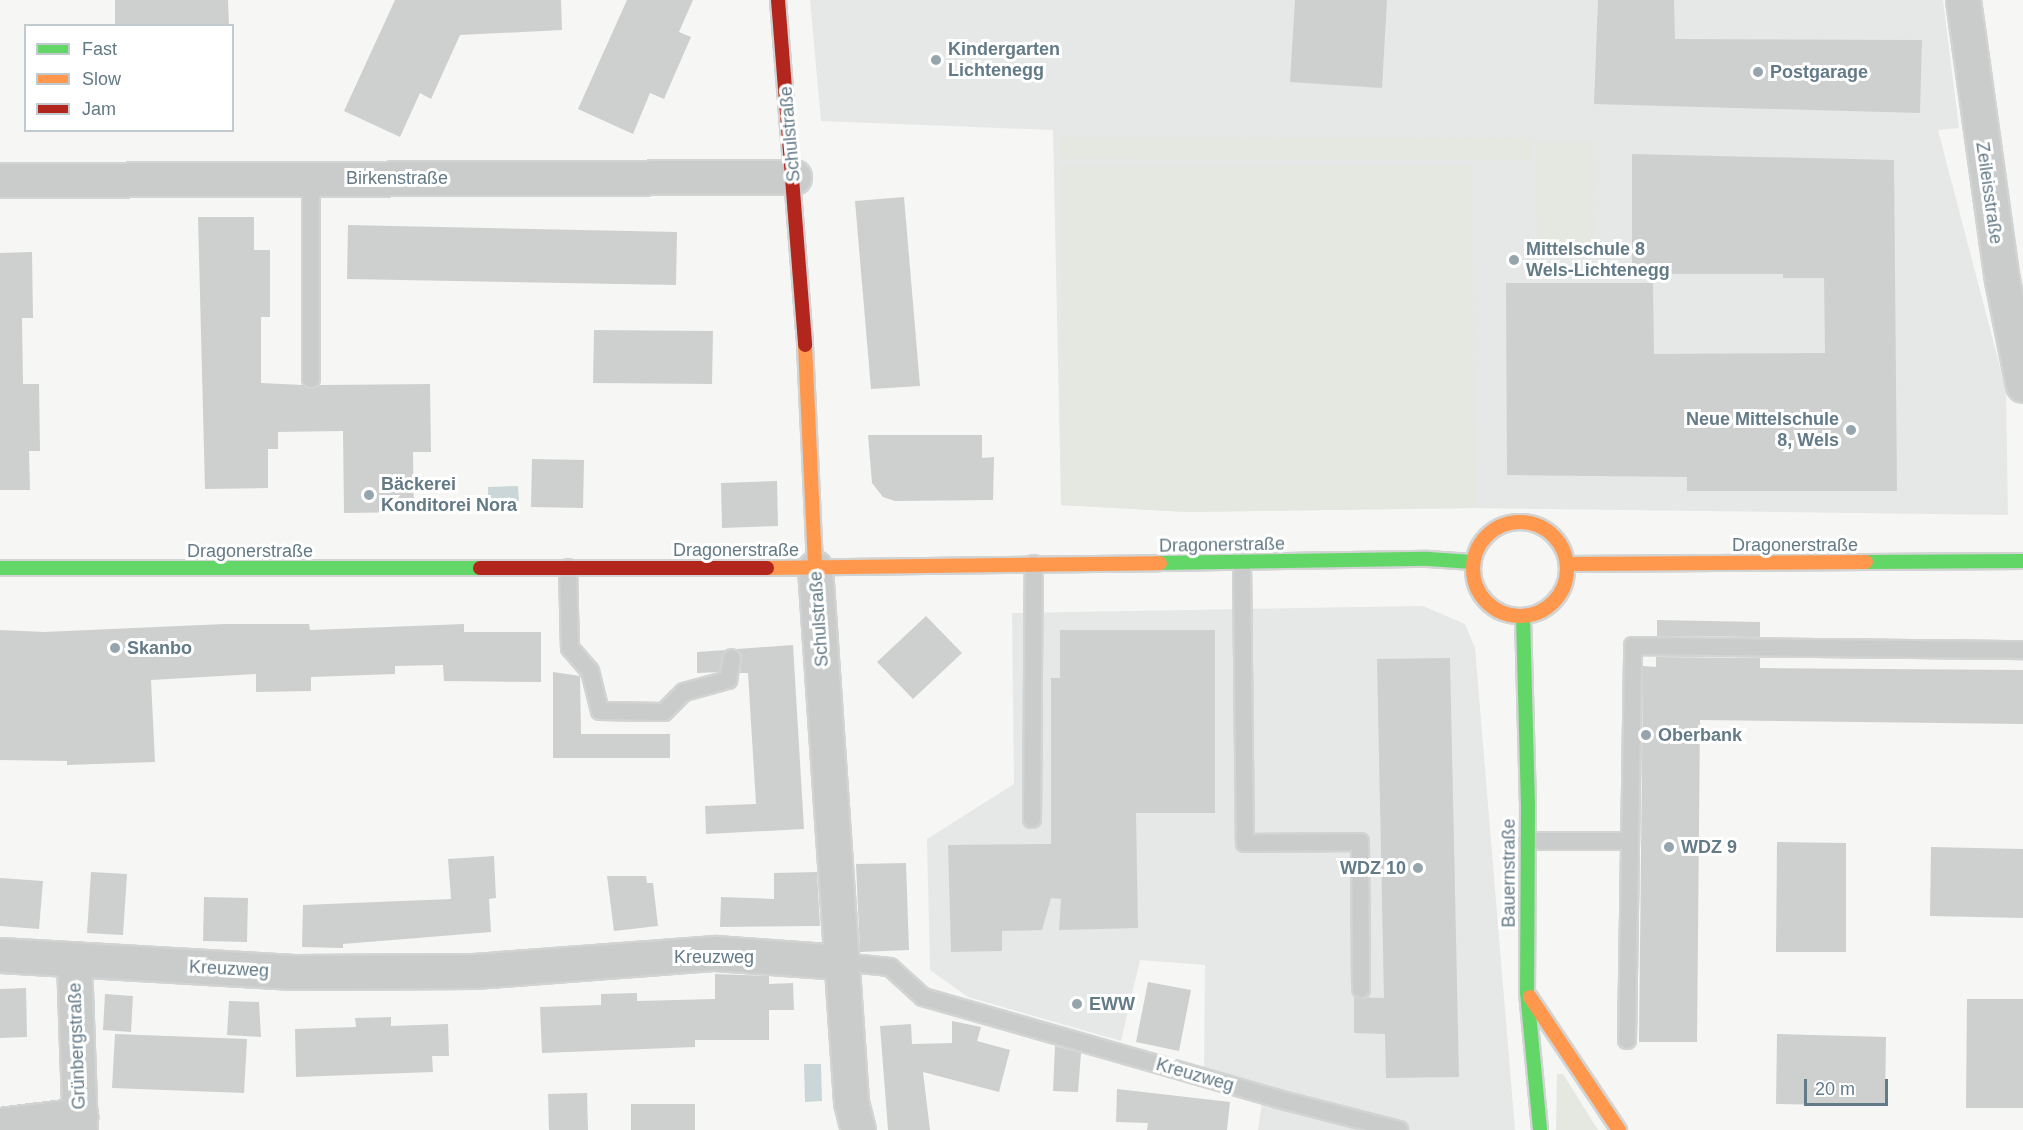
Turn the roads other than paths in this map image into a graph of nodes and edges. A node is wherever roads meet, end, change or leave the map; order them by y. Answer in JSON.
{"nodes":[{"id":1,"x":778,"y":0,"type":"edge"},
{"id":2,"x":1963,"y":0,"type":"edge"},
{"id":3,"x":794,"y":177,"type":"junction"},
{"id":4,"x":310,"y":179,"type":"junction"},
{"id":5,"x":0,"y":180,"type":"edge"},
{"id":6,"x":311,"y":379,"type":"dead end"},
{"id":7,"x":2023,"y":385,"type":"edge"},
{"id":8,"x":2023,"y":561,"type":"edge"},
{"id":9,"x":1472,"y":562,"type":"junction"},
{"id":10,"x":1242,"y":563,"type":"junction"},
{"id":11,"x":1034,"y":564,"type":"junction"},
{"id":12,"x":1568,"y":564,"type":"junction"},
{"id":13,"x":0,"y":568,"type":"edge"},
{"id":14,"x":568,"y":568,"type":"junction"},
{"id":15,"x":815,"y":568,"type":"junction"},
{"id":16,"x":1523,"y":616,"type":"junction"},
{"id":17,"x":2023,"y":650,"type":"edge"},
{"id":18,"x":732,"y":658,"type":"dead end"},
{"id":19,"x":1032,"y":819,"type":"dead end"},
{"id":20,"x":1528,"y":841,"type":"junction"},
{"id":21,"x":1629,"y":841,"type":"junction"},
{"id":22,"x":0,"y":955,"type":"edge"},
{"id":23,"x":74,"y":961,"type":"junction"},
{"id":24,"x":841,"y":962,"type":"junction"},
{"id":25,"x":1361,"y":989,"type":"dead end"},
{"id":26,"x":1527,"y":992,"type":"junction"},
{"id":27,"x":1627,"y":1040,"type":"dead end"},
{"id":28,"x":80,"y":1123,"type":"edge"},
{"id":29,"x":0,"y":1125,"type":"edge"},
{"id":30,"x":858,"y":1130,"type":"edge"},
{"id":31,"x":1399,"y":1130,"type":"edge"},
{"id":32,"x":1540,"y":1130,"type":"edge"},
{"id":33,"x":1619,"y":1130,"type":"edge"}],
"edges":[{"from":1,"to":3,"type":"main road","name":"Schulstraße"},
{"from":2,"to":7,"type":"street","name":"Zeileisstraße"},
{"from":3,"to":4,"type":"street","name":"Birkenstraße"},
{"from":3,"to":15,"type":"main road","name":"Schulstraße"},
{"from":4,"to":5,"type":"street","name":"Birkenstraße"},
{"from":4,"to":6,"type":"lane"},
{"from":8,"to":12,"type":"main road","name":"Dragonerstraße"},
{"from":9,"to":10,"type":"main road","name":"Dragonerstraße"},
{"from":9,"to":12,"type":"main road"},
{"from":9,"to":16,"type":"main road"},
{"from":10,"to":11,"type":"main road","name":"Dragonerstraße"},
{"from":10,"to":25,"type":"lane"},
{"from":11,"to":15,"type":"main road","name":"Dragonerstraße"},
{"from":11,"to":19,"type":"lane"},
{"from":12,"to":16,"type":"main road"},
{"from":13,"to":14,"type":"main road","name":"Dragonerstraße"},
{"from":14,"to":15,"type":"main road","name":"Dragonerstraße"},
{"from":14,"to":18,"type":"lane"},
{"from":15,"to":24,"type":"street","name":"Schulstraße"},
{"from":16,"to":20,"type":"main road","name":"Bauernstraße"},
{"from":17,"to":21,"type":"lane"},
{"from":20,"to":21,"type":"lane"},
{"from":20,"to":26,"type":"main road","name":"Bauernstraße"},
{"from":21,"to":27,"type":"lane"},
{"from":22,"to":23,"type":"street","name":"Kreuzweg"},
{"from":23,"to":24,"type":"street","name":"Kreuzweg"},
{"from":23,"to":28,"type":"street","name":"Grünbergstraße"},
{"from":24,"to":30,"type":"street","name":"Schulstraße"},
{"from":24,"to":31,"type":"lane","name":"Kreuzweg"},
{"from":26,"to":32,"type":"main road","name":"Bauernstraße"},
{"from":26,"to":33,"type":"main road"},
{"from":28,"to":29,"type":"street"}]}
